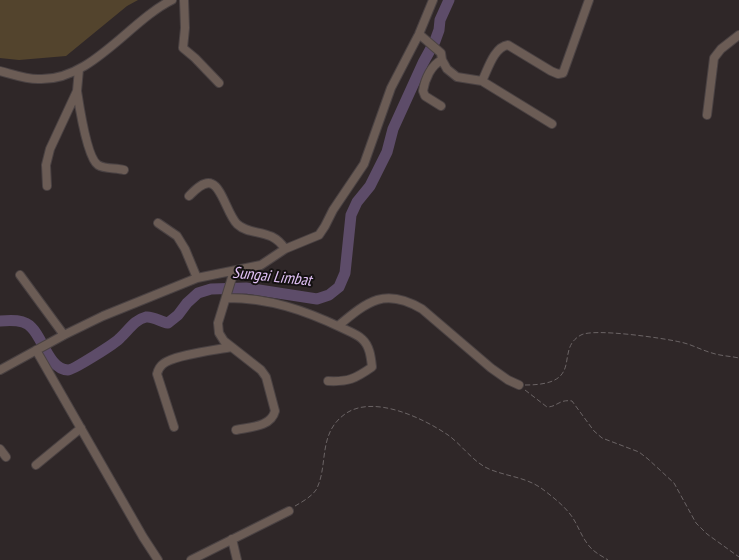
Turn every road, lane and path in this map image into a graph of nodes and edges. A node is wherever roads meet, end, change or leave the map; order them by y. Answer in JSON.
{"nodes":[{"id":1,"x":172,"y":0,"type":"edge"},
{"id":2,"x":184,"y":0,"type":"edge"},
{"id":3,"x":433,"y":0,"type":"edge"},
{"id":4,"x":590,"y":0,"type":"edge"},
{"id":5,"x":419,"y":34,"type":"junction"},
{"id":6,"x":739,"y":35,"type":"edge"},
{"id":7,"x":442,"y":60,"type":"junction"},
{"id":8,"x":79,"y":68,"type":"junction"},
{"id":9,"x":0,"y":71,"type":"edge"},
{"id":10,"x":482,"y":80,"type":"junction"},
{"id":11,"x":219,"y":82,"type":"dead end"},
{"id":12,"x":77,"y":91,"type":"junction"},
{"id":13,"x":441,"y":106,"type":"dead end"},
{"id":14,"x":707,"y":115,"type":"dead end"},
{"id":15,"x":552,"y":124,"type":"dead end"},
{"id":16,"x":124,"y":170,"type":"dead end"},
{"id":17,"x":47,"y":186,"type":"dead end"},
{"id":18,"x":189,"y":196,"type":"dead end"},
{"id":19,"x":158,"y":224,"type":"dead end"},
{"id":20,"x":285,"y":249,"type":"junction"},
{"id":21,"x":234,"y":271,"type":"junction"},
{"id":22,"x":20,"y":275,"type":"dead end"},
{"id":23,"x":197,"y":278,"type":"junction"},
{"id":24,"x":227,"y":295,"type":"junction"},
{"id":25,"x":338,"y":326,"type":"junction"},
{"id":26,"x":64,"y":335,"type":"junction"},
{"id":27,"x":231,"y":347,"type":"junction"},
{"id":28,"x":38,"y":349,"type":"junction"},
{"id":29,"x":739,"y":358,"type":"edge"},
{"id":30,"x":0,"y":370,"type":"edge"},
{"id":31,"x":328,"y":381,"type":"dead end"},
{"id":32,"x":519,"y":385,"type":"junction"},
{"id":33,"x":174,"y":427,"type":"dead end"},
{"id":34,"x":82,"y":428,"type":"junction"},
{"id":35,"x":236,"y":430,"type":"dead end"},
{"id":36,"x":0,"y":449,"type":"edge"},
{"id":37,"x":6,"y":457,"type":"dead end"},
{"id":38,"x":36,"y":465,"type":"dead end"},
{"id":39,"x":289,"y":511,"type":"joint"},
{"id":40,"x":232,"y":538,"type":"junction"},
{"id":41,"x":739,"y":558,"type":"edge"},
{"id":42,"x":158,"y":560,"type":"edge"},
{"id":43,"x":191,"y":560,"type":"edge"},
{"id":44,"x":236,"y":560,"type":"edge"},
{"id":45,"x":608,"y":560,"type":"edge"}],
"edges":[{"from":1,"to":8,"type":"street"},
{"from":2,"to":11,"type":"street"},
{"from":3,"to":5,"type":"street"},
{"from":4,"to":10,"type":"street"},
{"from":5,"to":7,"type":"street"},
{"from":5,"to":20,"type":"street"},
{"from":6,"to":14,"type":"street"},
{"from":7,"to":10,"type":"street"},
{"from":7,"to":13,"type":"street"},
{"from":8,"to":9,"type":"street"},
{"from":8,"to":12,"type":"street"},
{"from":10,"to":15,"type":"street"},
{"from":12,"to":16,"type":"street"},
{"from":12,"to":17,"type":"street"},
{"from":18,"to":20,"type":"street"},
{"from":19,"to":23,"type":"street"},
{"from":20,"to":21,"type":"street"},
{"from":21,"to":23,"type":"street"},
{"from":21,"to":24,"type":"street"},
{"from":22,"to":26,"type":"street"},
{"from":23,"to":26,"type":"street"},
{"from":24,"to":25,"type":"street"},
{"from":24,"to":27,"type":"street"},
{"from":25,"to":31,"type":"street"},
{"from":25,"to":32,"type":"street"},
{"from":26,"to":28,"type":"street"},
{"from":27,"to":33,"type":"street"},
{"from":27,"to":35,"type":"street"},
{"from":28,"to":30,"type":"street"},
{"from":28,"to":34,"type":"street"},
{"from":29,"to":32,"type":"path"},
{"from":32,"to":41,"type":"path"},
{"from":34,"to":38,"type":"street"},
{"from":34,"to":42,"type":"street"},
{"from":36,"to":37,"type":"street"},
{"from":39,"to":40,"type":"street"},
{"from":39,"to":45,"type":"path"},
{"from":40,"to":43,"type":"street"},
{"from":40,"to":44,"type":"street"}]}
